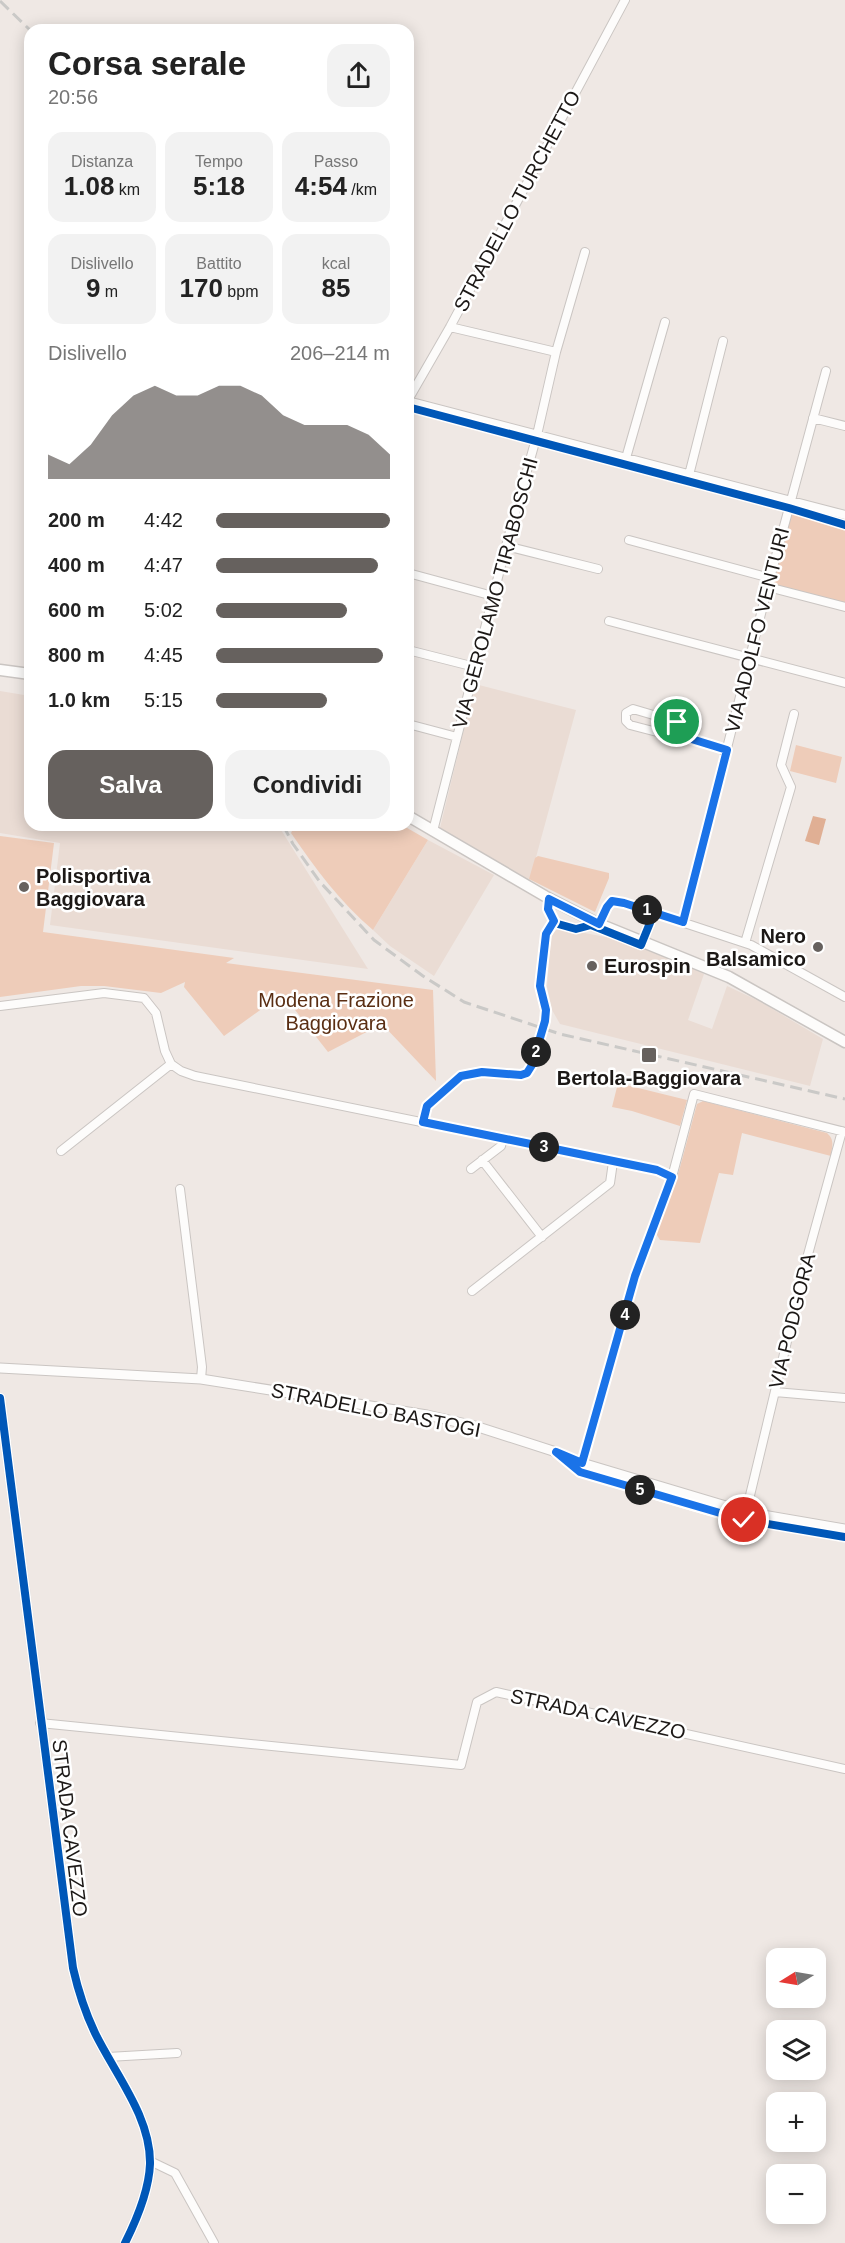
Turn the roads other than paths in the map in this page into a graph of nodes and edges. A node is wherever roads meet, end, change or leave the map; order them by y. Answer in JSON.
{"nodes":[{"id":1,"x":625,"y":0,"type":"edge"},
{"id":2,"x":585,"y":252,"type":"dead end"},
{"id":3,"x":665,"y":322,"type":"dead end"},
{"id":4,"x":450,"y":327,"type":"junction"},
{"id":5,"x":723,"y":341,"type":"dead end"},
{"id":6,"x":556,"y":352,"type":"junction"},
{"id":7,"x":826,"y":371,"type":"dead end"},
{"id":8,"x":414,"y":390,"type":"edge"},
{"id":9,"x":414,"y":403,"type":"edge"},
{"id":10,"x":813,"y":418,"type":"junction"},
{"id":11,"x":845,"y":426,"type":"edge"},
{"id":12,"x":537,"y":435,"type":"junction"},
{"id":13,"x":626,"y":458,"type":"junction"},
{"id":14,"x":688,"y":475,"type":"junction"},
{"id":15,"x":790,"y":501,"type":"junction"},
{"id":16,"x":845,"y":515,"type":"edge"},
{"id":17,"x":629,"y":540,"type":"dead end"},
{"id":18,"x":506,"y":546,"type":"junction"},
{"id":19,"x":598,"y":569,"type":"dead end"},
{"id":20,"x":414,"y":575,"type":"edge"},
{"id":21,"x":769,"y":583,"type":"junction"},
{"id":22,"x":494,"y":596,"type":"junction"},
{"id":23,"x":845,"y":607,"type":"edge"},
{"id":24,"x":609,"y":621,"type":"dead end"},
{"id":25,"x":414,"y":652,"type":"edge"},
{"id":26,"x":750,"y":658,"type":"junction"},
{"id":27,"x":475,"y":667,"type":"junction"},
{"id":28,"x":0,"y":670,"type":"edge"},
{"id":29,"x":24,"y":673,"type":"edge"},
{"id":30,"x":845,"y":683,"type":"edge"},
{"id":31,"x":794,"y":714,"type":"dead end"},
{"id":32,"x":414,"y":726,"type":"edge"},
{"id":33,"x":457,"y":737,"type":"junction"},
{"id":34,"x":685,"y":737,"type":"junction"},
{"id":35,"x":727,"y":750,"type":"junction"},
{"id":36,"x":414,"y":820,"type":"edge"},
{"id":37,"x":433,"y":831,"type":"junction"},
{"id":38,"x":683,"y":922,"type":"junction"},
{"id":39,"x":599,"y":924,"type":"junction"},
{"id":40,"x":745,"y":943,"type":"junction"},
{"id":41,"x":845,"y":997,"type":"edge"},
{"id":42,"x":0,"y":1006,"type":"edge"},
{"id":43,"x":845,"y":1042,"type":"edge"},
{"id":44,"x":171,"y":1064,"type":"junction"},
{"id":45,"x":844,"y":1131,"type":"edge"},
{"id":46,"x":503,"y":1138,"type":"junction"},
{"id":47,"x":61,"y":1151,"type":"dead end"},
{"id":48,"x":482,"y":1160,"type":"junction"},
{"id":49,"x":613,"y":1162,"type":"junction"},
{"id":50,"x":471,"y":1169,"type":"dead end"},
{"id":51,"x":672,"y":1177,"type":"junction"},
{"id":52,"x":180,"y":1189,"type":"dead end"},
{"id":53,"x":542,"y":1237,"type":"junction"},
{"id":54,"x":472,"y":1291,"type":"dead end"},
{"id":55,"x":0,"y":1368,"type":"edge"},
{"id":56,"x":201,"y":1379,"type":"junction"},
{"id":57,"x":775,"y":1392,"type":"junction"},
{"id":58,"x":0,"y":1398,"type":"edge"},
{"id":59,"x":845,"y":1398,"type":"edge"},
{"id":60,"x":582,"y":1463,"type":"junction"},
{"id":61,"x":746,"y":1512,"type":"junction"},
{"id":62,"x":845,"y":1529,"type":"edge"},
{"id":63,"x":40,"y":1723,"type":"junction"},
{"id":64,"x":845,"y":1769,"type":"edge"},
{"id":65,"x":177,"y":2053,"type":"dead end"},
{"id":66,"x":108,"y":2057,"type":"junction"},
{"id":67,"x":150,"y":2161,"type":"junction"},
{"id":68,"x":125,"y":2243,"type":"edge"},
{"id":69,"x":214,"y":2243,"type":"edge"}],
"edges":[{"from":1,"to":4,"type":"street","name":"STRADELLO TURCHETTO"},
{"from":2,"to":6,"type":"street","name":"VIA GEROLAMO TIRABOSCHI"},
{"from":3,"to":13,"type":"street"},
{"from":4,"to":6,"type":"street"},
{"from":4,"to":8,"type":"street","name":"STRADELLO TURCHETTO"},
{"from":5,"to":14,"type":"street"},
{"from":6,"to":12,"type":"street","name":"VIA GEROLAMO TIRABOSCHI"},
{"from":7,"to":10,"type":"street","name":"VIA ADOLFO VENTURI"},
{"from":9,"to":12,"type":"street"},
{"from":10,"to":11,"type":"street"},
{"from":10,"to":15,"type":"street","name":"VIA ADOLFO VENTURI"},
{"from":12,"to":13,"type":"street"},
{"from":12,"to":18,"type":"street","name":"VIA GEROLAMO TIRABOSCHI"},
{"from":13,"to":14,"type":"street"},
{"from":14,"to":15,"type":"street"},
{"from":15,"to":16,"type":"street"},
{"from":15,"to":21,"type":"street","name":"VIA ADOLFO VENTURI"},
{"from":17,"to":21,"type":"street"},
{"from":18,"to":19,"type":"street"},
{"from":18,"to":22,"type":"street","name":"VIA GEROLAMO TIRABOSCHI"},
{"from":20,"to":22,"type":"street"},
{"from":21,"to":23,"type":"street"},
{"from":21,"to":26,"type":"street","name":"VIA ADOLFO VENTURI"},
{"from":22,"to":27,"type":"street","name":"VIA GEROLAMO TIRABOSCHI"},
{"from":24,"to":26,"type":"street"},
{"from":25,"to":27,"type":"street"},
{"from":26,"to":30,"type":"street"},
{"from":26,"to":35,"type":"street","name":"VIA ADOLFO VENTURI"},
{"from":27,"to":33,"type":"street","name":"VIA GEROLAMO TIRABOSCHI"},
{"from":28,"to":29,"type":"main road"},
{"from":31,"to":40,"type":"street"},
{"from":32,"to":33,"type":"street"},
{"from":33,"to":37,"type":"street","name":"VIA GEROLAMO TIRABOSCHI"},
{"from":34,"to":34,"type":"street","name":"VIA ADOLFO VENTURI"},
{"from":34,"to":35,"type":"street","name":"VIA ADOLFO VENTURI"},
{"from":35,"to":38,"type":"street","name":"VIA ADOLFO VENTURI"},
{"from":36,"to":37,"type":"main road"},
{"from":37,"to":39,"type":"main road"},
{"from":38,"to":39,"type":"street"},
{"from":38,"to":40,"type":"street"},
{"from":39,"to":43,"type":"main road"},
{"from":40,"to":41,"type":"street"},
{"from":42,"to":44,"type":"street"},
{"from":44,"to":46,"type":"street"},
{"from":44,"to":47,"type":"street"},
{"from":45,"to":51,"type":"street"},
{"from":45,"to":57,"type":"street","name":"VIA PODGORA"},
{"from":46,"to":48,"type":"street"},
{"from":46,"to":49,"type":"street"},
{"from":48,"to":50,"type":"street"},
{"from":48,"to":53,"type":"street"},
{"from":49,"to":51,"type":"street"},
{"from":49,"to":53,"type":"street"},
{"from":51,"to":60,"type":"street"},
{"from":52,"to":56,"type":"street"},
{"from":53,"to":54,"type":"street"},
{"from":55,"to":56,"type":"street","name":"STRADELLO BASTOGI"},
{"from":56,"to":60,"type":"street","name":"STRADELLO BASTOGI"},
{"from":57,"to":59,"type":"street"},
{"from":57,"to":61,"type":"street","name":"VIA PODGORA"},
{"from":58,"to":63,"type":"street","name":"STRADA CAVEZZO"},
{"from":60,"to":61,"type":"street","name":"STRADELLO BASTOGI"},
{"from":61,"to":62,"type":"street","name":"STRADELLO BASTOGI"},
{"from":63,"to":64,"type":"street","name":"STRADA CAVEZZO"},
{"from":63,"to":66,"type":"street","name":"STRADA CAVEZZO"},
{"from":65,"to":66,"type":"street"},
{"from":66,"to":67,"type":"street","name":"STRADA CAVEZZO"},
{"from":67,"to":68,"type":"street","name":"STRADA CAVEZZO"},
{"from":67,"to":69,"type":"street"}]}
